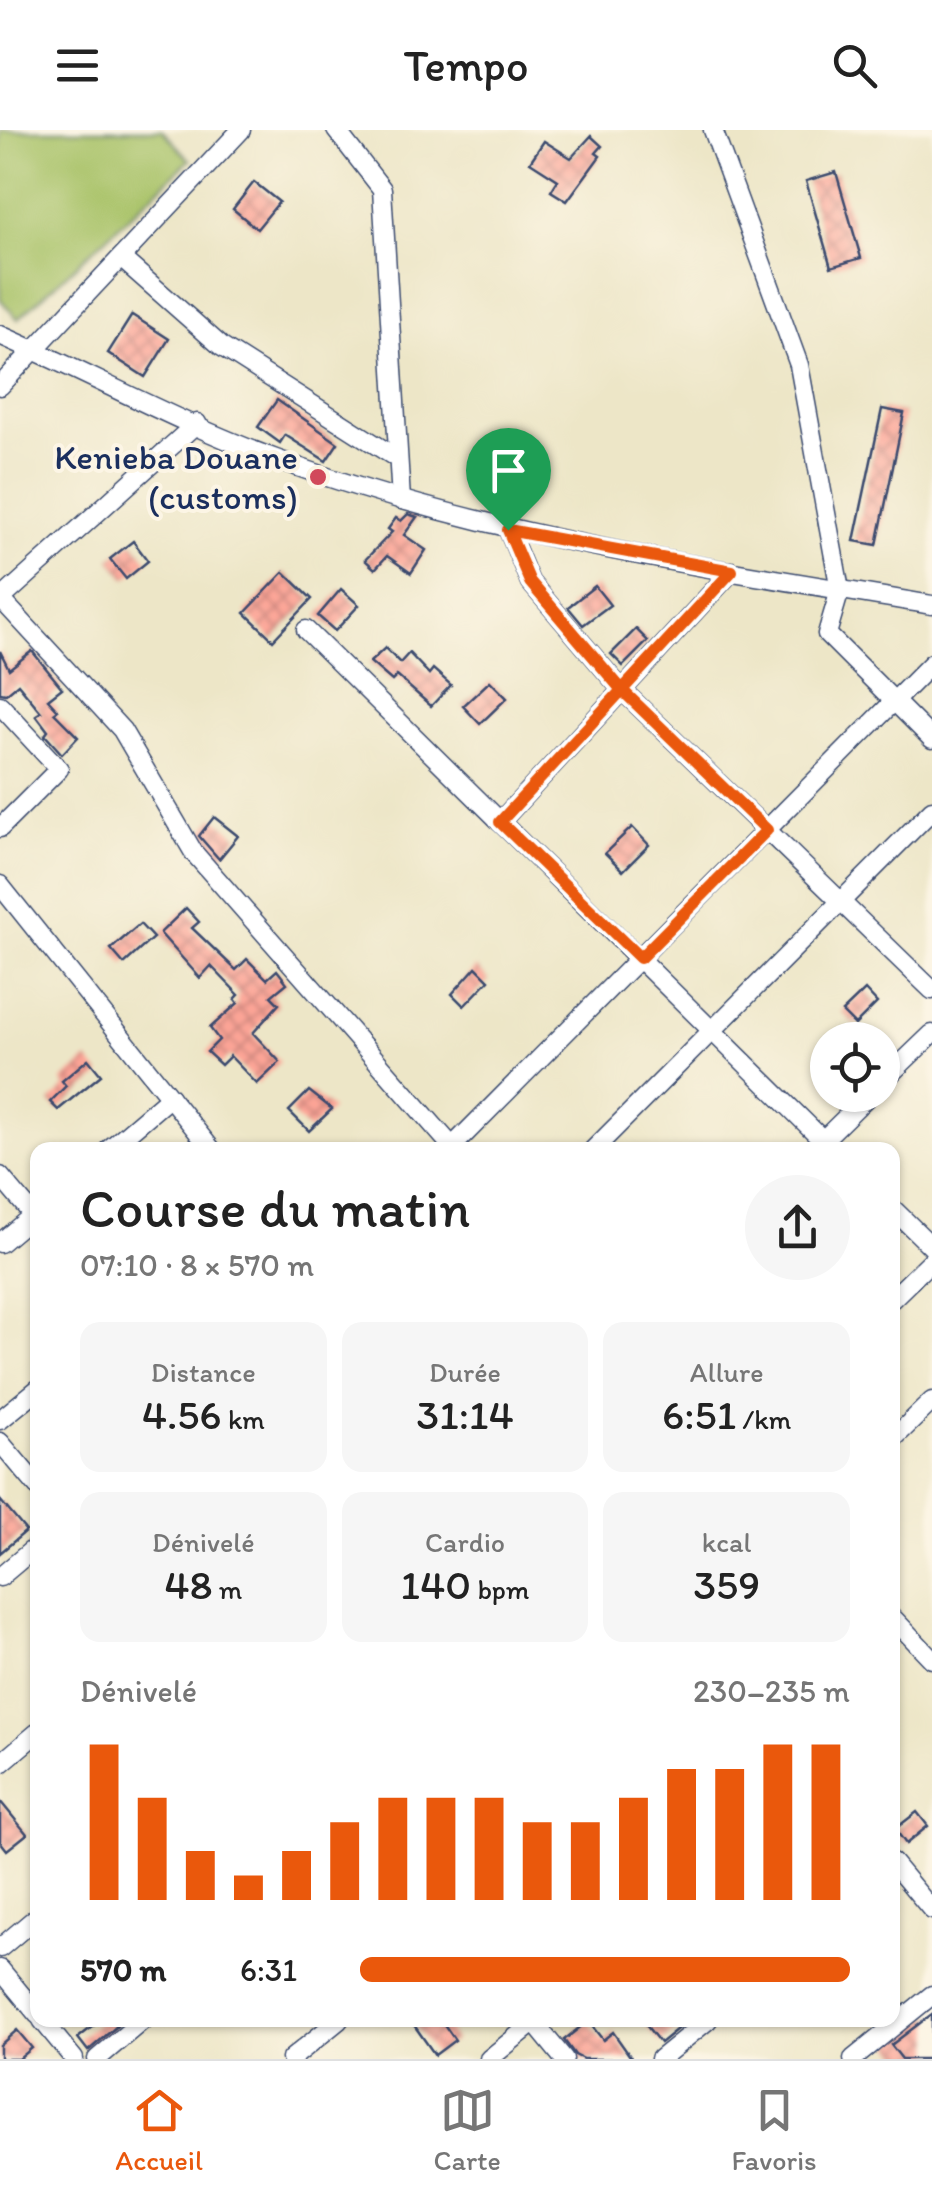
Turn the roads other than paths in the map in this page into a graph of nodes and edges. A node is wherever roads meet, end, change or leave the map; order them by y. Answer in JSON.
{"nodes":[{"id":1,"x":241,"y":130,"type":"edge"},
{"id":2,"x":336,"y":130,"type":"edge"},
{"id":3,"x":713,"y":130,"type":"edge"},
{"id":4,"x":122,"y":258,"type":"junction"},
{"id":5,"x":0,"y":334,"type":"edge"},
{"id":6,"x":36,"y":350,"type":"junction"},
{"id":7,"x":0,"y":386,"type":"edge"},
{"id":8,"x":196,"y":424,"type":"junction"},
{"id":9,"x":398,"y":459,"type":"junction"},
{"id":10,"x":401,"y":500,"type":"junction"},
{"id":11,"x":508,"y":530,"type":"junction"},
{"id":12,"x":732,"y":571,"type":"junction"},
{"id":13,"x":840,"y":590,"type":"junction"},
{"id":14,"x":1,"y":600,"type":"edge"},
{"id":15,"x":932,"y":606,"type":"edge"},
{"id":16,"x":306,"y":630,"type":"dead end"},
{"id":17,"x":932,"y":663,"type":"edge"},
{"id":18,"x":622,"y":690,"type":"junction"},
{"id":19,"x":894,"y":701,"type":"junction"},
{"id":20,"x":0,"y":705,"type":"edge"},
{"id":21,"x":932,"y":739,"type":"edge"},
{"id":22,"x":932,"y":810,"type":"edge"},
{"id":23,"x":500,"y":822,"type":"junction"},
{"id":24,"x":0,"y":828,"type":"edge"},
{"id":25,"x":767,"y":830,"type":"junction"},
{"id":26,"x":2,"y":891,"type":"edge"},
{"id":27,"x":841,"y":902,"type":"junction"},
{"id":28,"x":640,"y":958,"type":"junction"},
{"id":29,"x":932,"y":990,"type":"edge"},
{"id":30,"x":712,"y":1030,"type":"junction"},
{"id":31,"x":932,"y":1034,"type":"edge"},
{"id":32,"x":900,"y":1065,"type":"edge"},
{"id":33,"x":170,"y":1097,"type":"junction"},
{"id":34,"x":855,"y":1112,"type":"edge"},
{"id":35,"x":117,"y":1142,"type":"edge"},
{"id":36,"x":206,"y":1142,"type":"edge"},
{"id":37,"x":448,"y":1142,"type":"edge"},
{"id":38,"x":461,"y":1142,"type":"edge"},
{"id":39,"x":601,"y":1142,"type":"edge"},
{"id":40,"x":818,"y":1142,"type":"edge"},
{"id":41,"x":828,"y":1142,"type":"edge"},
{"id":42,"x":0,"y":1176,"type":"edge"},
{"id":43,"x":30,"y":1208,"type":"edge"},
{"id":44,"x":900,"y":1216,"type":"edge"},
{"id":45,"x":30,"y":1217,"type":"edge"},
{"id":46,"x":0,"y":1243,"type":"edge"},
{"id":47,"x":932,"y":1247,"type":"edge"},
{"id":48,"x":932,"y":1260,"type":"edge"},
{"id":49,"x":900,"y":1291,"type":"edge"},
{"id":50,"x":30,"y":1396,"type":"edge"},
{"id":51,"x":932,"y":1401,"type":"edge"},
{"id":52,"x":0,"y":1420,"type":"edge"},
{"id":53,"x":900,"y":1432,"type":"edge"},
{"id":54,"x":0,"y":1442,"type":"edge"},
{"id":55,"x":30,"y":1477,"type":"edge"},
{"id":56,"x":30,"y":1552,"type":"edge"},
{"id":57,"x":0,"y":1576,"type":"edge"},
{"id":58,"x":900,"y":1625,"type":"edge"},
{"id":59,"x":932,"y":1659,"type":"edge"},
{"id":60,"x":30,"y":1739,"type":"edge"},
{"id":61,"x":0,"y":1764,"type":"edge"},
{"id":62,"x":900,"y":1872,"type":"edge"},
{"id":63,"x":932,"y":1910,"type":"edge"},
{"id":64,"x":30,"y":1923,"type":"edge"},
{"id":65,"x":0,"y":1948,"type":"edge"},
{"id":66,"x":0,"y":1969,"type":"edge"},
{"id":67,"x":932,"y":1995,"type":"edge"},
{"id":68,"x":30,"y":2005,"type":"edge"},
{"id":69,"x":900,"y":2021,"type":"edge"},
{"id":70,"x":48,"y":2027,"type":"edge"},
{"id":71,"x":135,"y":2027,"type":"edge"},
{"id":72,"x":330,"y":2027,"type":"edge"},
{"id":73,"x":527,"y":2027,"type":"edge"},
{"id":74,"x":539,"y":2027,"type":"edge"},
{"id":75,"x":699,"y":2027,"type":"edge"},
{"id":76,"x":892,"y":2027,"type":"edge"},
{"id":77,"x":74,"y":2059,"type":"edge"},
{"id":78,"x":97,"y":2059,"type":"edge"},
{"id":79,"x":291,"y":2059,"type":"edge"},
{"id":80,"x":489,"y":2059,"type":"edge"},
{"id":81,"x":564,"y":2059,"type":"edge"},
{"id":82,"x":660,"y":2059,"type":"edge"},
{"id":83,"x":853,"y":2059,"type":"edge"}],
"edges":[{"from":1,"to":4,"type":"street"},
{"from":2,"to":9,"type":"street"},
{"from":3,"to":13,"type":"street"},
{"from":4,"to":6,"type":"street"},
{"from":4,"to":9,"type":"street"},
{"from":5,"to":6,"type":"street"},
{"from":6,"to":7,"type":"street"},
{"from":6,"to":8,"type":"street"},
{"from":8,"to":10,"type":"street"},
{"from":8,"to":14,"type":"street"},
{"from":9,"to":10,"type":"street"},
{"from":10,"to":11,"type":"street"},
{"from":11,"to":12,"type":"street"},
{"from":11,"to":18,"type":"street"},
{"from":12,"to":13,"type":"street"},
{"from":12,"to":18,"type":"street"},
{"from":13,"to":15,"type":"street"},
{"from":13,"to":19,"type":"street"},
{"from":14,"to":37,"type":"street"},
{"from":16,"to":23,"type":"street"},
{"from":17,"to":19,"type":"street"},
{"from":18,"to":23,"type":"street"},
{"from":18,"to":25,"type":"street"},
{"from":19,"to":21,"type":"street"},
{"from":19,"to":25,"type":"street"},
{"from":20,"to":24,"type":"street"},
{"from":22,"to":27,"type":"street"},
{"from":23,"to":28,"type":"street"},
{"from":25,"to":27,"type":"street"},
{"from":25,"to":28,"type":"street"},
{"from":26,"to":33,"type":"street"},
{"from":27,"to":29,"type":"street"},
{"from":27,"to":30,"type":"street"},
{"from":28,"to":30,"type":"street"},
{"from":28,"to":38,"type":"street"},
{"from":30,"to":39,"type":"street"},
{"from":30,"to":40,"type":"street"},
{"from":31,"to":32,"type":"street"},
{"from":33,"to":35,"type":"street"},
{"from":33,"to":36,"type":"street"},
{"from":34,"to":41,"type":"street"},
{"from":42,"to":43,"type":"street"},
{"from":44,"to":47,"type":"street"},
{"from":45,"to":46,"type":"street"},
{"from":48,"to":49,"type":"street"},
{"from":50,"to":52,"type":"street"},
{"from":51,"to":53,"type":"street"},
{"from":54,"to":55,"type":"street"},
{"from":56,"to":57,"type":"street"},
{"from":58,"to":59,"type":"street"},
{"from":60,"to":61,"type":"street"},
{"from":62,"to":63,"type":"street"},
{"from":64,"to":65,"type":"street"},
{"from":66,"to":68,"type":"street"},
{"from":67,"to":69,"type":"street"},
{"from":70,"to":77,"type":"street"},
{"from":71,"to":78,"type":"street"},
{"from":72,"to":79,"type":"street"},
{"from":73,"to":80,"type":"street"},
{"from":74,"to":81,"type":"street"},
{"from":75,"to":82,"type":"street"},
{"from":76,"to":83,"type":"street"}]}
